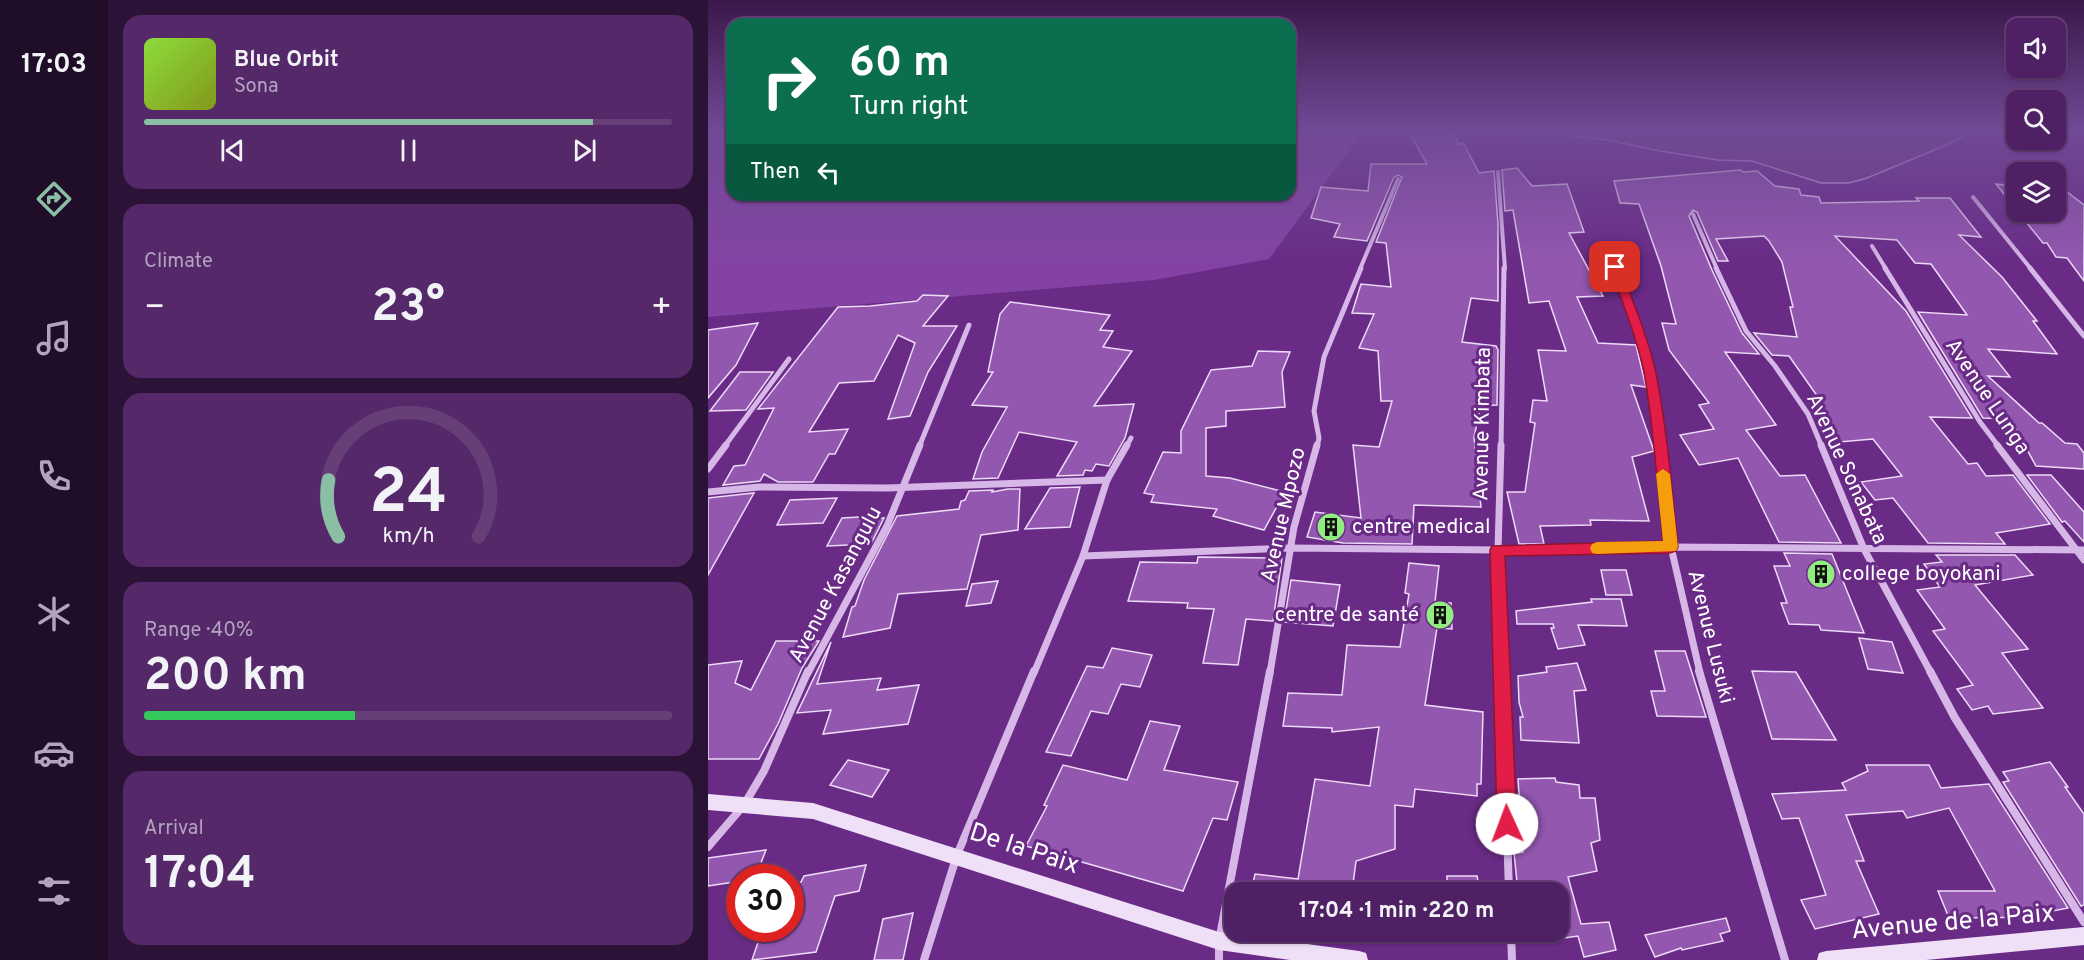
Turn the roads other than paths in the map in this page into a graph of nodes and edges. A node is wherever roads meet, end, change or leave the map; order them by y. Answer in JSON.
{"nodes":[{"id":1,"x":1498,"y":175,"type":"edge"},
{"id":2,"x":1398,"y":179,"type":"dead end"},
{"id":3,"x":1973,"y":197,"type":"dead end"},
{"id":4,"x":1693,"y":214,"type":"dead end"},
{"id":5,"x":1872,"y":246,"type":"dead end"},
{"id":6,"x":1607,"y":249,"type":"dead end"},
{"id":7,"x":969,"y":325,"type":"dead end"},
{"id":8,"x":2084,"y":336,"type":"edge"},
{"id":9,"x":789,"y":359,"type":"dead end"},
{"id":10,"x":1131,"y":438,"type":"dead end"},
{"id":11,"x":708,"y":468,"type":"edge"},
{"id":12,"x":1107,"y":480,"type":"junction"},
{"id":13,"x":905,"y":487,"type":"junction"},
{"id":14,"x":708,"y":492,"type":"edge"},
{"id":15,"x":1670,"y":547,"type":"junction"},
{"id":16,"x":1290,"y":548,"type":"junction"},
{"id":17,"x":1864,"y":549,"type":"junction"},
{"id":18,"x":2075,"y":549,"type":"junction"},
{"id":19,"x":1497,"y":550,"type":"junction"},
{"id":20,"x":2084,"y":550,"type":"edge"},
{"id":21,"x":1083,"y":556,"type":"junction"},
{"id":22,"x":2084,"y":561,"type":"edge"},
{"id":23,"x":708,"y":802,"type":"edge"},
{"id":24,"x":744,"y":805,"type":"junction"},
{"id":25,"x":708,"y":847,"type":"edge"},
{"id":26,"x":957,"y":855,"type":"junction"},
{"id":27,"x":1509,"y":882,"type":"edge"},
{"id":28,"x":2084,"y":922,"type":"edge"},
{"id":29,"x":2084,"y":936,"type":"edge"},
{"id":30,"x":1219,"y":941,"type":"junction"},
{"id":31,"x":1511,"y":942,"type":"edge"},
{"id":32,"x":924,"y":960,"type":"edge"},
{"id":33,"x":1219,"y":960,"type":"edge"},
{"id":34,"x":1359,"y":960,"type":"edge"},
{"id":35,"x":1512,"y":960,"type":"edge"},
{"id":36,"x":1785,"y":960,"type":"edge"},
{"id":37,"x":1826,"y":960,"type":"edge"}],
"edges":[{"from":1,"to":19,"type":"street","name":"Avenue Kimbata"},
{"from":2,"to":16,"type":"street","name":"Avenue Mpozo"},
{"from":3,"to":8,"type":"street"},
{"from":4,"to":17,"type":"street","name":"Avenue Sonabata"},
{"from":5,"to":18,"type":"street","name":"Avenue Lunga"},
{"from":6,"to":15,"type":"street","name":"Avenue Lusuki"},
{"from":7,"to":13,"type":"street","name":"Avenue Kasangulu"},
{"from":9,"to":11,"type":"street"},
{"from":10,"to":12,"type":"street"},
{"from":12,"to":13,"type":"street"},
{"from":12,"to":21,"type":"street"},
{"from":13,"to":14,"type":"street"},
{"from":13,"to":24,"type":"street","name":"Avenue Kasangulu"},
{"from":15,"to":17,"type":"street"},
{"from":15,"to":19,"type":"street"},
{"from":15,"to":36,"type":"street","name":"Avenue Lusuki"},
{"from":16,"to":19,"type":"street"},
{"from":16,"to":21,"type":"street"},
{"from":16,"to":30,"type":"street","name":"Avenue Mpozo"},
{"from":17,"to":18,"type":"street"},
{"from":17,"to":28,"type":"street","name":"Avenue Sonabata"},
{"from":18,"to":20,"type":"street"},
{"from":18,"to":22,"type":"street","name":"Avenue Lunga"},
{"from":19,"to":27,"type":"street","name":"Avenue Kimbata"},
{"from":21,"to":26,"type":"street"},
{"from":23,"to":24,"type":"street","name":"De la Paix"},
{"from":24,"to":25,"type":"street","name":"Avenue Kasangulu"},
{"from":24,"to":26,"type":"street","name":"De la Paix"},
{"from":26,"to":30,"type":"street","name":"De la Paix"},
{"from":26,"to":32,"type":"street"},
{"from":29,"to":37,"type":"street","name":"Avenue de la Paix"},
{"from":30,"to":33,"type":"street","name":"Avenue Mpozo"},
{"from":30,"to":34,"type":"street","name":"De la Paix"},
{"from":31,"to":35,"type":"street"}]}
